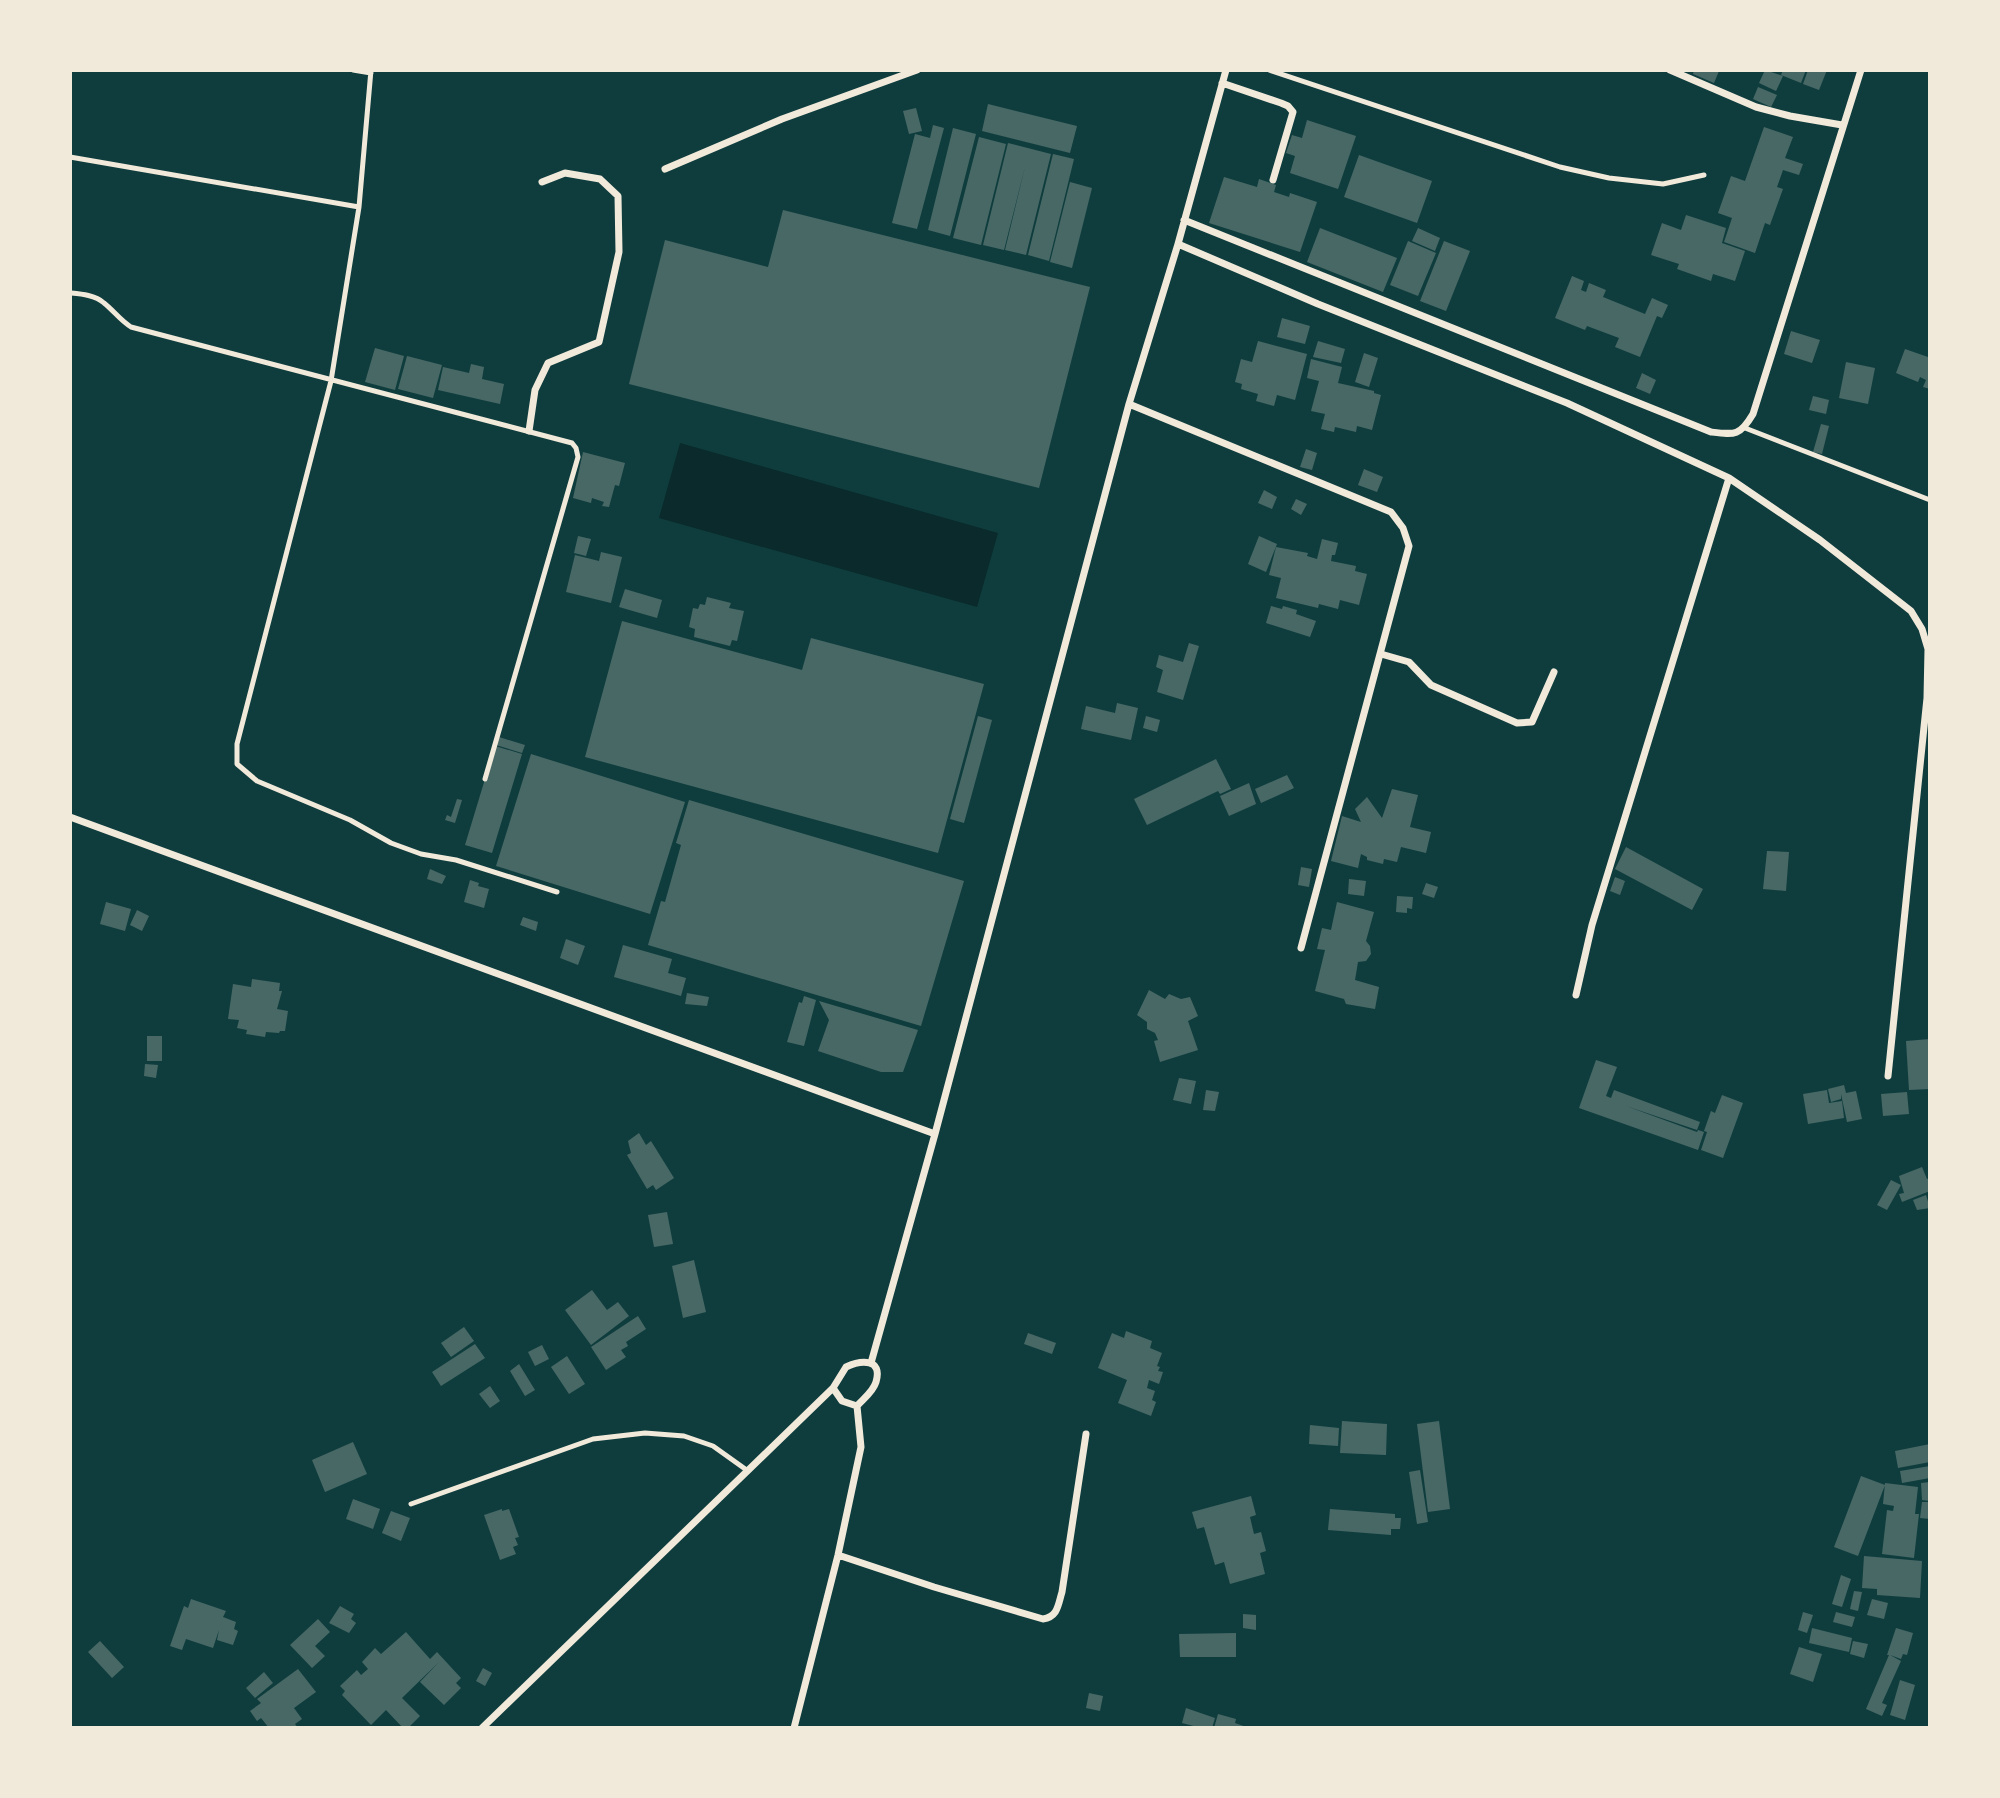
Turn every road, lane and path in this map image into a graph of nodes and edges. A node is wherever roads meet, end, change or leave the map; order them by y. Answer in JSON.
{"nodes":[{"id":1,"x":353,"y":70,"type":"edge"},
{"id":2,"x":917,"y":70,"type":"edge"},
{"id":3,"x":1226,"y":70,"type":"edge"},
{"id":4,"x":1269,"y":70,"type":"edge"},
{"id":5,"x":1670,"y":70,"type":"edge"},
{"id":6,"x":1861,"y":70,"type":"edge"},
{"id":7,"x":371,"y":72,"type":"edge"},
{"id":8,"x":1222,"y":83,"type":"junction"},
{"id":9,"x":1842,"y":125,"type":"junction"},
{"id":10,"x":70,"y":157,"type":"edge"},
{"id":11,"x":665,"y":169,"type":"dead end"},
{"id":12,"x":1704,"y":175,"type":"dead end"},
{"id":13,"x":1273,"y":180,"type":"dead end"},
{"id":14,"x":542,"y":182,"type":"dead end"},
{"id":15,"x":359,"y":207,"type":"junction"},
{"id":16,"x":1184,"y":220,"type":"junction"},
{"id":17,"x":1178,"y":244,"type":"junction"},
{"id":18,"x":70,"y":293,"type":"edge"},
{"id":19,"x":331,"y":381,"type":"junction"},
{"id":20,"x":1129,"y":404,"type":"junction"},
{"id":21,"x":1745,"y":428,"type":"junction"},
{"id":22,"x":529,"y":431,"type":"junction"},
{"id":23,"x":1729,"y":478,"type":"junction"},
{"id":24,"x":1930,"y":500,"type":"edge"},
{"id":25,"x":1381,"y":654,"type":"junction"},
{"id":26,"x":1554,"y":672,"type":"dead end"},
{"id":27,"x":485,"y":779,"type":"dead end"},
{"id":28,"x":70,"y":817,"type":"edge"},
{"id":29,"x":557,"y":892,"type":"dead end"},
{"id":30,"x":1301,"y":948,"type":"dead end"},
{"id":31,"x":1576,"y":995,"type":"dead end"},
{"id":32,"x":1888,"y":1076,"type":"dead end"},
{"id":33,"x":935,"y":1134,"type":"junction"},
{"id":34,"x":871,"y":1363,"type":"junction"},
{"id":35,"x":833,"y":1388,"type":"junction"},
{"id":36,"x":857,"y":1406,"type":"junction"},
{"id":37,"x":1086,"y":1434,"type":"dead end"},
{"id":38,"x":748,"y":1471,"type":"junction"},
{"id":39,"x":411,"y":1504,"type":"dead end"},
{"id":40,"x":838,"y":1555,"type":"junction"},
{"id":41,"x":482,"y":1728,"type":"edge"},
{"id":42,"x":794,"y":1728,"type":"edge"}],
"edges":[{"from":1,"to":7,"type":"lane"},
{"from":2,"to":11,"type":"street"},
{"from":3,"to":8,"type":"street"},
{"from":4,"to":12,"type":"lane"},
{"from":5,"to":9,"type":"street"},
{"from":6,"to":9,"type":"street"},
{"from":7,"to":15,"type":"lane"},
{"from":8,"to":13,"type":"street"},
{"from":8,"to":16,"type":"street"},
{"from":9,"to":21,"type":"street"},
{"from":10,"to":15,"type":"lane"},
{"from":14,"to":22,"type":"street"},
{"from":15,"to":19,"type":"lane"},
{"from":16,"to":17,"type":"street"},
{"from":16,"to":21,"type":"street"},
{"from":17,"to":20,"type":"street"},
{"from":17,"to":23,"type":"street"},
{"from":18,"to":19,"type":"lane"},
{"from":19,"to":22,"type":"lane"},
{"from":19,"to":29,"type":"lane"},
{"from":20,"to":25,"type":"street"},
{"from":20,"to":33,"type":"street"},
{"from":21,"to":24,"type":"lane"},
{"from":22,"to":27,"type":"lane"},
{"from":23,"to":31,"type":"street"},
{"from":23,"to":32,"type":"street"},
{"from":25,"to":26,"type":"street"},
{"from":25,"to":30,"type":"street"},
{"from":28,"to":33,"type":"street"},
{"from":33,"to":34,"type":"street"},
{"from":34,"to":35,"type":"street"},
{"from":34,"to":36,"type":"street"},
{"from":35,"to":36,"type":"street"},
{"from":35,"to":38,"type":"street"},
{"from":36,"to":40,"type":"street"},
{"from":37,"to":40,"type":"street"},
{"from":38,"to":39,"type":"lane"},
{"from":38,"to":41,"type":"street"},
{"from":40,"to":42,"type":"street"}]}
